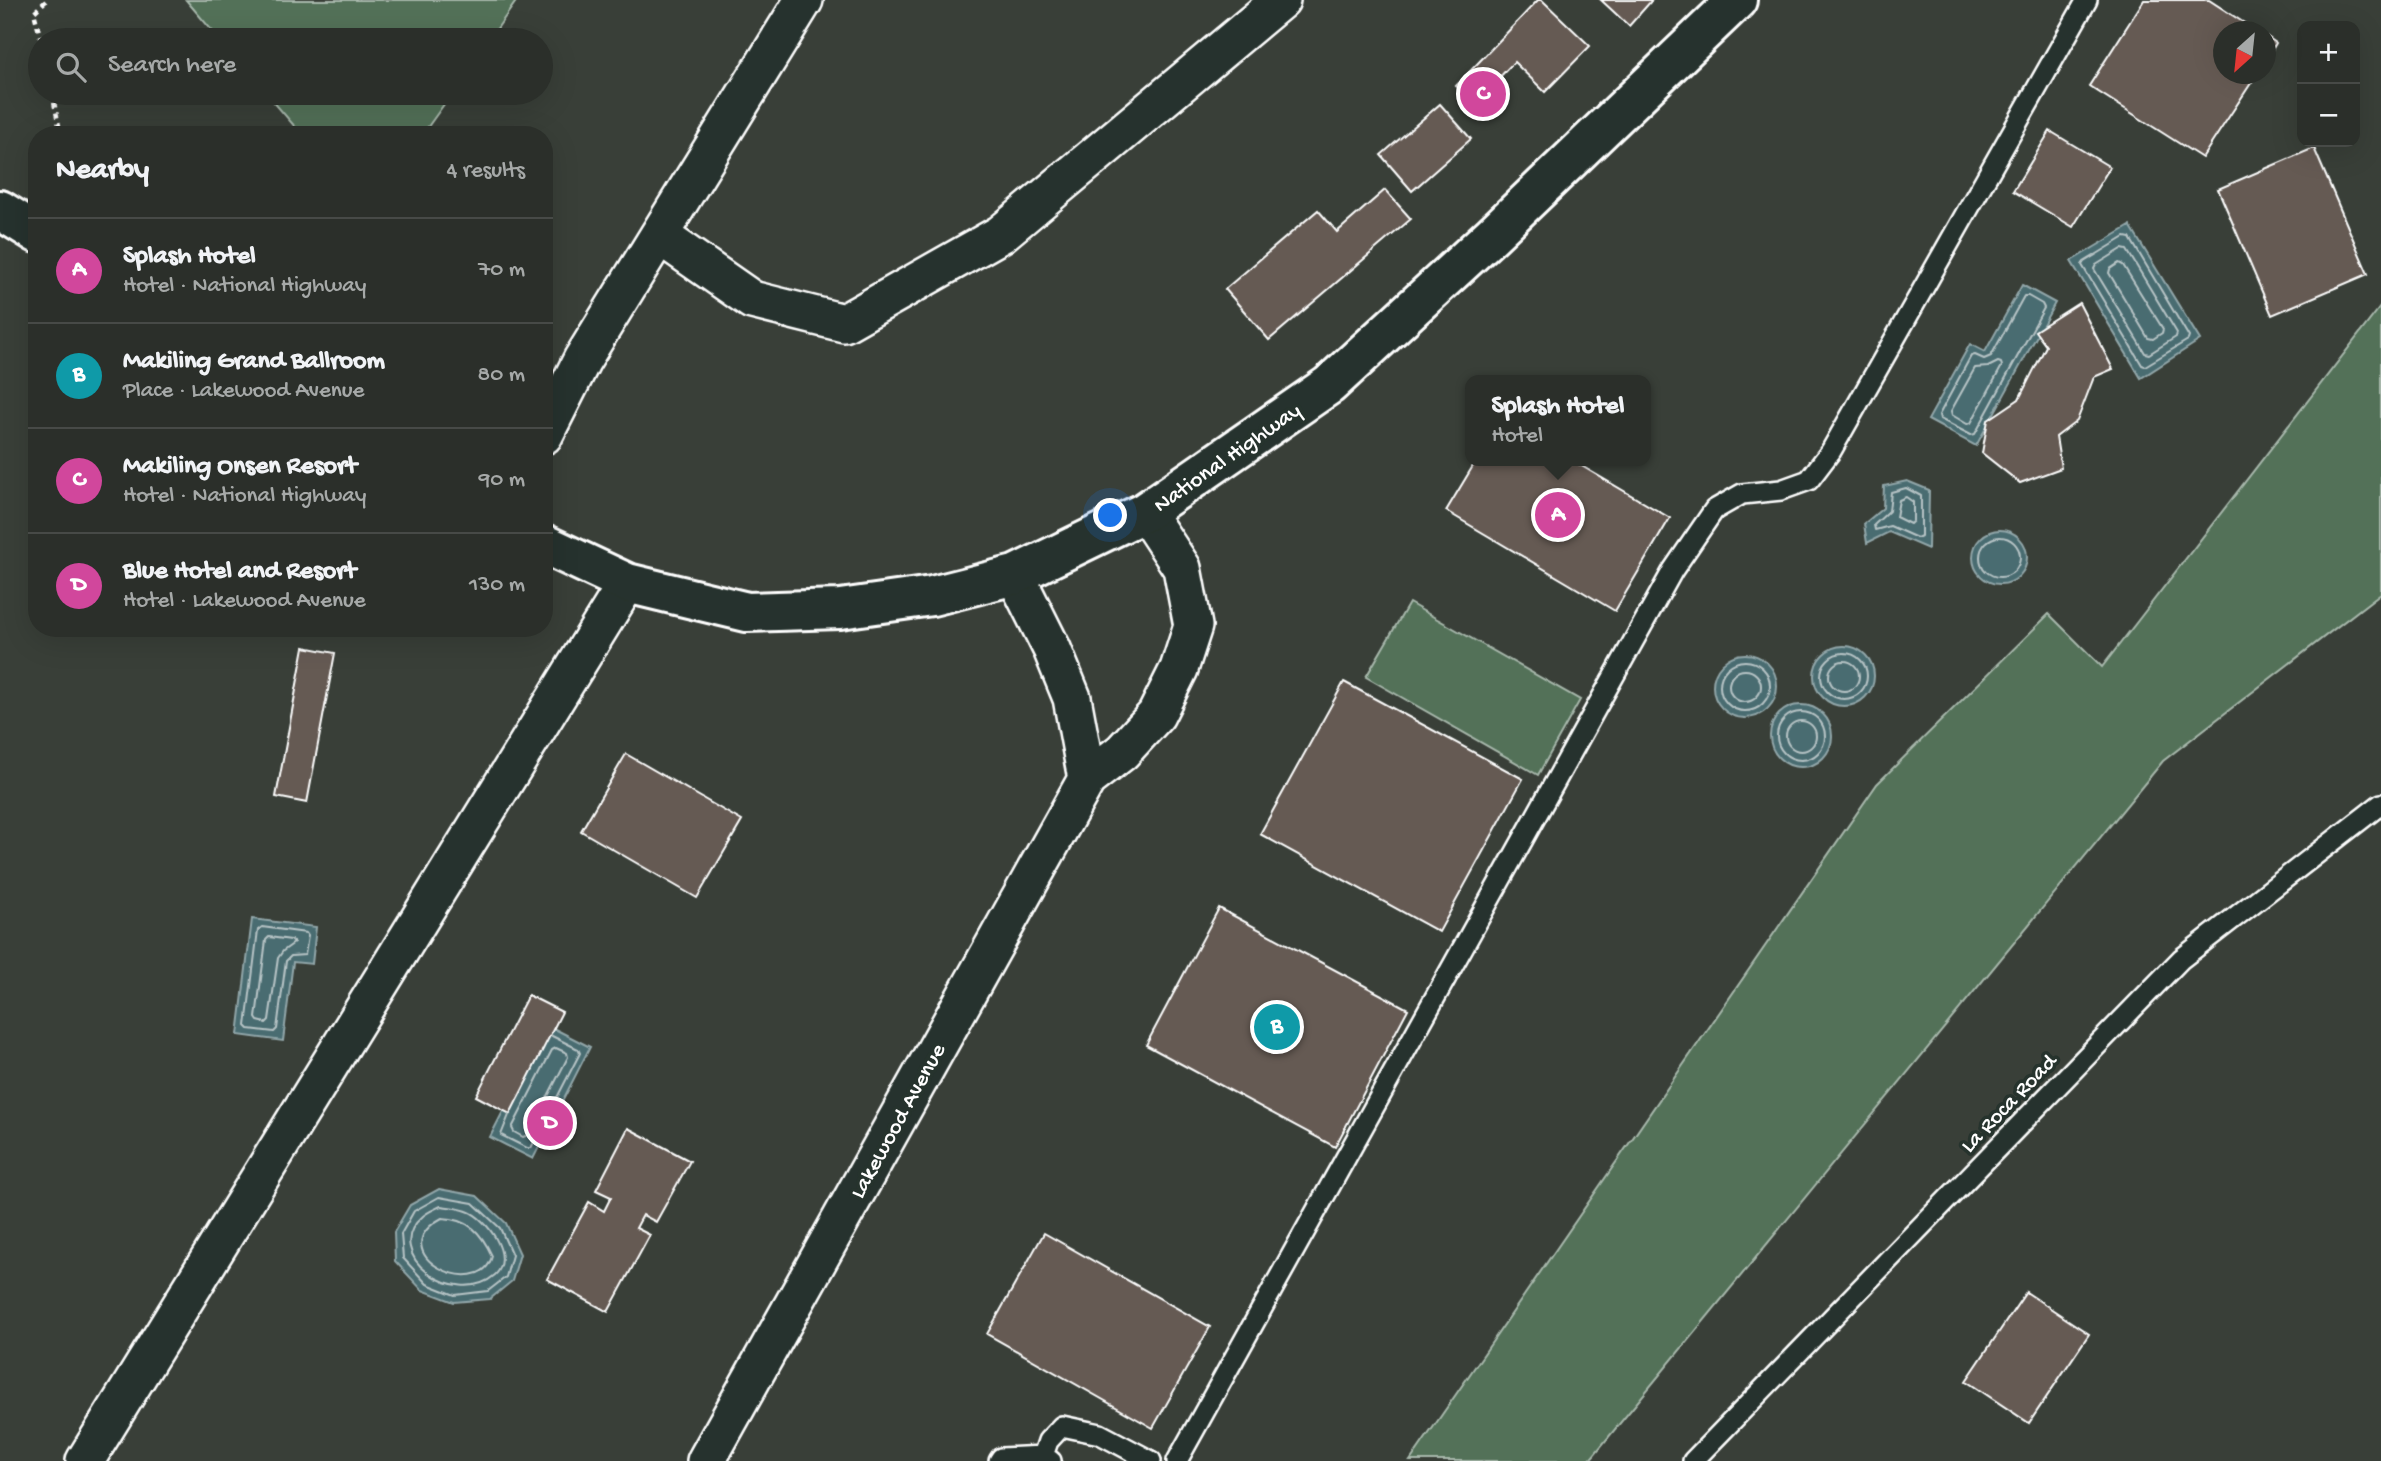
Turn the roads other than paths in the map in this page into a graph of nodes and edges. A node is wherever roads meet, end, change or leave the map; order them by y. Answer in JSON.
{"nodes":[{"id":1,"x":804,"y":0,"type":"edge"},
{"id":2,"x":1281,"y":0,"type":"edge"},
{"id":3,"x":1737,"y":0,"type":"edge"},
{"id":4,"x":2087,"y":0,"type":"edge"},
{"id":5,"x":0,"y":211,"type":"edge"},
{"id":6,"x":28,"y":228,"type":"edge"},
{"id":7,"x":659,"y":234,"type":"junction"},
{"id":8,"x":553,"y":417,"type":"edge"},
{"id":9,"x":1145,"y":512,"type":"junction"},
{"id":10,"x":553,"y":548,"type":"edge"},
{"id":11,"x":1015,"y":575,"type":"junction"},
{"id":12,"x":627,"y":583,"type":"junction"},
{"id":13,"x":1087,"y":779,"type":"junction"},
{"id":14,"x":2381,"y":804,"type":"edge"},
{"id":15,"x":1047,"y":1459,"type":"edge"},
{"id":16,"x":85,"y":1461,"type":"edge"},
{"id":17,"x":706,"y":1461,"type":"edge"},
{"id":18,"x":999,"y":1461,"type":"edge"},
{"id":19,"x":1151,"y":1461,"type":"edge"},
{"id":20,"x":1177,"y":1461,"type":"edge"},
{"id":21,"x":1693,"y":1461,"type":"edge"}],
"edges":[{"from":1,"to":7,"type":"street"},
{"from":2,"to":7,"type":"street"},
{"from":3,"to":9,"type":"main road","name":"National Highway"},
{"from":4,"to":20,"type":"lane"},
{"from":5,"to":6,"type":"main road"},
{"from":7,"to":8,"type":"street"},
{"from":9,"to":11,"type":"main road","name":"National Highway"},
{"from":9,"to":13,"type":"street","name":"Lakewood Avenue"},
{"from":10,"to":12,"type":"main road","name":"National Highway"},
{"from":11,"to":12,"type":"main road","name":"National Highway"},
{"from":11,"to":13,"type":"street"},
{"from":12,"to":16,"type":"street"},
{"from":13,"to":17,"type":"street","name":"Lakewood Avenue"},
{"from":14,"to":21,"type":"lane","name":"La Roca Road"},
{"from":15,"to":18,"type":"lane"},
{"from":15,"to":19,"type":"lane"}]}
